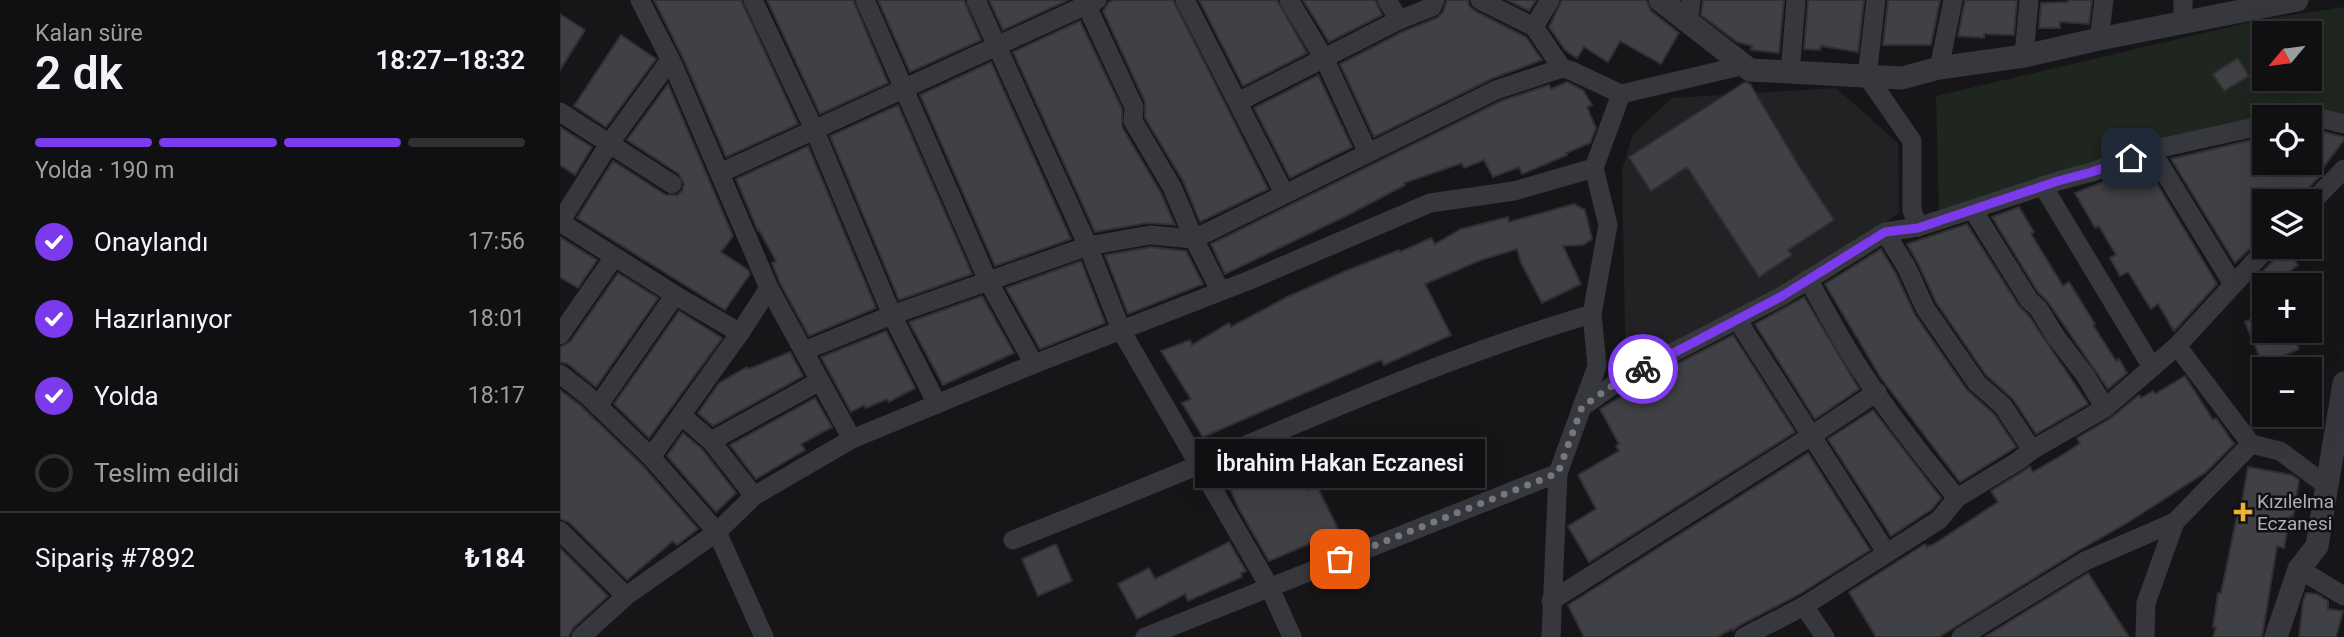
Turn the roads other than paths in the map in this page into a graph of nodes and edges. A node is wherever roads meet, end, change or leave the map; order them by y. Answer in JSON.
{"nodes":[{"id":1,"x":640,"y":0,"type":"edge"},
{"id":2,"x":753,"y":0,"type":"edge"},
{"id":3,"x":865,"y":0,"type":"edge"},
{"id":4,"x":976,"y":0,"type":"edge"},
{"id":5,"x":1185,"y":0,"type":"edge"},
{"id":6,"x":1289,"y":0,"type":"edge"},
{"id":7,"x":1387,"y":0,"type":"edge"},
{"id":8,"x":1435,"y":0,"type":"edge"},
{"id":9,"x":1480,"y":0,"type":"edge"},
{"id":10,"x":1550,"y":0,"type":"edge"},
{"id":11,"x":1660,"y":0,"type":"edge"},
{"id":12,"x":1796,"y":0,"type":"edge"},
{"id":13,"x":1876,"y":0,"type":"edge"},
{"id":14,"x":1953,"y":0,"type":"edge"},
{"id":15,"x":2029,"y":0,"type":"edge"},
{"id":16,"x":2104,"y":0,"type":"edge"},
{"id":17,"x":2297,"y":0,"type":"edge"},
{"id":18,"x":1089,"y":2,"type":"edge"},
{"id":19,"x":1690,"y":11,"type":"edge"},
{"id":20,"x":2183,"y":11,"type":"edge"},
{"id":21,"x":1399,"y":20,"type":"junction"},
{"id":22,"x":1534,"y":27,"type":"junction"},
{"id":23,"x":2099,"y":38,"type":"junction"},
{"id":24,"x":997,"y":45,"type":"junction"},
{"id":25,"x":2024,"y":56,"type":"junction"},
{"id":26,"x":670,"y":60,"type":"junction"},
{"id":27,"x":1325,"y":60,"type":"junction"},
{"id":28,"x":1745,"y":65,"type":"junction"},
{"id":29,"x":1562,"y":68,"type":"junction"},
{"id":30,"x":1939,"y":68,"type":"junction"},
{"id":31,"x":1790,"y":73,"type":"junction"},
{"id":32,"x":1867,"y":76,"type":"junction"},
{"id":33,"x":903,"y":89,"type":"junction"},
{"id":34,"x":1621,"y":94,"type":"junction"},
{"id":35,"x":1238,"y":102,"type":"junction"},
{"id":36,"x":560,"y":113,"type":"edge"},
{"id":37,"x":2322,"y":118,"type":"edge"},
{"id":38,"x":2344,"y":124,"type":"edge"},
{"id":39,"x":2252,"y":128,"type":"edge"},
{"id":40,"x":814,"y":129,"type":"junction"},
{"id":41,"x":609,"y":144,"type":"junction"},
{"id":42,"x":2151,"y":150,"type":"junction"},
{"id":43,"x":1368,"y":153,"type":"junction"},
{"id":44,"x":1594,"y":168,"type":"junction"},
{"id":45,"x":2344,"y":169,"type":"edge"},
{"id":46,"x":720,"y":173,"type":"junction"},
{"id":47,"x":672,"y":184,"type":"dead end"},
{"id":48,"x":2043,"y":186,"type":"junction"},
{"id":49,"x":2322,"y":192,"type":"edge"},
{"id":50,"x":1284,"y":194,"type":"junction"},
{"id":51,"x":1973,"y":210,"type":"junction"},
{"id":52,"x":560,"y":222,"type":"edge"},
{"id":53,"x":1918,"y":228,"type":"junction"},
{"id":54,"x":1885,"y":232,"type":"junction"},
{"id":55,"x":1194,"y":239,"type":"junction"},
{"id":56,"x":1088,"y":246,"type":"junction"},
{"id":57,"x":614,"y":257,"type":"junction"},
{"id":58,"x":2257,"y":259,"type":"edge"},
{"id":59,"x":1808,"y":279,"type":"junction"},
{"id":60,"x":988,"y":281,"type":"junction"},
{"id":61,"x":2233,"y":284,"type":"junction"},
{"id":62,"x":769,"y":288,"type":"junction"},
{"id":63,"x":1220,"y":290,"type":"junction"},
{"id":64,"x":675,"y":295,"type":"junction"},
{"id":65,"x":1592,"y":314,"type":"junction"},
{"id":66,"x":892,"y":315,"type":"junction"},
{"id":67,"x":1738,"y":321,"type":"junction"},
{"id":68,"x":1122,"y":332,"type":"junction"},
{"id":69,"x":740,"y":333,"type":"junction"},
{"id":70,"x":560,"y":335,"type":"edge"},
{"id":71,"x":2177,"y":346,"type":"junction"},
{"id":72,"x":804,"y":351,"type":"junction"},
{"id":73,"x":1034,"y":365,"type":"junction"},
{"id":74,"x":2152,"y":367,"type":"junction"},
{"id":75,"x":560,"y":373,"type":"edge"},
{"id":76,"x":820,"y":381,"type":"junction"},
{"id":77,"x":2344,"y":383,"type":"edge"},
{"id":78,"x":1877,"y":392,"type":"junction"},
{"id":79,"x":937,"y":404,"type":"junction"},
{"id":80,"x":598,"y":406,"type":"junction"},
{"id":81,"x":1582,"y":407,"type":"junction"},
{"id":82,"x":2105,"y":408,"type":"junction"},
{"id":83,"x":681,"y":415,"type":"junction"},
{"id":84,"x":1811,"y":436,"type":"junction"},
{"id":85,"x":852,"y":439,"type":"junction"},
{"id":86,"x":710,"y":441,"type":"junction"},
{"id":87,"x":2251,"y":444,"type":"junction"},
{"id":88,"x":2032,"y":450,"type":"junction"},
{"id":89,"x":651,"y":457,"type":"junction"},
{"id":90,"x":1200,"y":464,"type":"junction"},
{"id":91,"x":1558,"y":473,"type":"junction"},
{"id":92,"x":2327,"y":486,"type":"junction"},
{"id":93,"x":754,"y":496,"type":"junction"},
{"id":94,"x":1957,"y":498,"type":"junction"},
{"id":95,"x":2175,"y":522,"type":"junction"},
{"id":96,"x":560,"y":531,"type":"edge"},
{"id":97,"x":717,"y":532,"type":"junction"},
{"id":98,"x":1013,"y":540,"type":"dead end"},
{"id":99,"x":1885,"y":552,"type":"junction"},
{"id":100,"x":2299,"y":569,"type":"junction"},
{"id":101,"x":1269,"y":586,"type":"junction"},
{"id":102,"x":625,"y":596,"type":"junction"},
{"id":103,"x":2344,"y":596,"type":"edge"},
{"id":104,"x":1551,"y":601,"type":"junction"},
{"id":105,"x":1804,"y":606,"type":"junction"},
{"id":106,"x":580,"y":637,"type":"edge"},
{"id":107,"x":764,"y":637,"type":"edge"},
{"id":108,"x":1145,"y":637,"type":"edge"},
{"id":109,"x":1292,"y":637,"type":"edge"},
{"id":110,"x":1551,"y":637,"type":"edge"},
{"id":111,"x":1745,"y":637,"type":"edge"},
{"id":112,"x":1825,"y":637,"type":"edge"},
{"id":113,"x":1961,"y":637,"type":"edge"},
{"id":114,"x":2145,"y":637,"type":"edge"},
{"id":115,"x":2276,"y":637,"type":"edge"}],
"edges":[{"from":1,"to":26,"type":"street"},
{"from":2,"to":40,"type":"street"},
{"from":3,"to":33,"type":"street"},
{"from":4,"to":24,"type":"street"},
{"from":5,"to":35,"type":"street"},
{"from":6,"to":27,"type":"street"},
{"from":7,"to":21,"type":"street"},
{"from":8,"to":21,"type":"street"},
{"from":9,"to":22,"type":"street"},
{"from":10,"to":22,"type":"street"},
{"from":11,"to":19,"type":"street"},
{"from":12,"to":31,"type":"street"},
{"from":13,"to":32,"type":"street"},
{"from":14,"to":30,"type":"street"},
{"from":15,"to":25,"type":"street"},
{"from":16,"to":23,"type":"street"},
{"from":17,"to":20,"type":"street"},
{"from":18,"to":24,"type":"street"},
{"from":18,"to":55,"type":"street"},
{"from":19,"to":28,"type":"street"},
{"from":20,"to":23,"type":"street"},
{"from":21,"to":27,"type":"street"},
{"from":22,"to":29,"type":"street"},
{"from":23,"to":25,"type":"street"},
{"from":24,"to":33,"type":"street"},
{"from":24,"to":56,"type":"street"},
{"from":25,"to":30,"type":"street"},
{"from":26,"to":41,"type":"street"},
{"from":26,"to":46,"type":"street"},
{"from":27,"to":35,"type":"street"},
{"from":27,"to":43,"type":"street"},
{"from":28,"to":31,"type":"street"},
{"from":28,"to":34,"type":"street"},
{"from":29,"to":34,"type":"street"},
{"from":29,"to":43,"type":"street"},
{"from":30,"to":32,"type":"street"},
{"from":31,"to":32,"type":"street"},
{"from":32,"to":53,"type":"street"},
{"from":33,"to":40,"type":"street"},
{"from":33,"to":60,"type":"street"},
{"from":34,"to":44,"type":"street"},
{"from":35,"to":50,"type":"street"},
{"from":36,"to":41,"type":"street"},
{"from":37,"to":38,"type":"street"},
{"from":39,"to":42,"type":"street"},
{"from":40,"to":46,"type":"street"},
{"from":40,"to":66,"type":"street"},
{"from":41,"to":47,"type":"street"},
{"from":41,"to":52,"type":"street"},
{"from":42,"to":48,"type":"street"},
{"from":42,"to":61,"type":"street"},
{"from":43,"to":50,"type":"street"},
{"from":44,"to":63,"type":"street"},
{"from":44,"to":65,"type":"street"},
{"from":45,"to":49,"type":"street"},
{"from":46,"to":62,"type":"street"},
{"from":48,"to":51,"type":"street"},
{"from":48,"to":74,"type":"street"},
{"from":50,"to":55,"type":"street"},
{"from":51,"to":53,"type":"street"},
{"from":51,"to":82,"type":"street"},
{"from":52,"to":57,"type":"street"},
{"from":53,"to":54,"type":"street"},
{"from":54,"to":59,"type":"street"},
{"from":54,"to":88,"type":"street"},
{"from":55,"to":56,"type":"street"},
{"from":55,"to":63,"type":"street"},
{"from":56,"to":60,"type":"street"},
{"from":56,"to":68,"type":"street"},
{"from":57,"to":64,"type":"street"},
{"from":57,"to":70,"type":"street"},
{"from":58,"to":61,"type":"street"},
{"from":59,"to":67,"type":"street"},
{"from":59,"to":78,"type":"street"},
{"from":60,"to":66,"type":"street"},
{"from":60,"to":73,"type":"street"},
{"from":61,"to":71,"type":"street"},
{"from":62,"to":69,"type":"street"},
{"from":62,"to":72,"type":"street"},
{"from":63,"to":68,"type":"street"},
{"from":64,"to":69,"type":"street"},
{"from":64,"to":80,"type":"street"},
{"from":65,"to":81,"type":"street"},
{"from":65,"to":90,"type":"street"},
{"from":66,"to":72,"type":"street"},
{"from":66,"to":79,"type":"street"},
{"from":67,"to":81,"type":"street"},
{"from":67,"to":84,"type":"street"},
{"from":68,"to":73,"type":"street"},
{"from":68,"to":90,"type":"street"},
{"from":69,"to":83,"type":"street"},
{"from":71,"to":74,"type":"street"},
{"from":71,"to":87,"type":"street"},
{"from":72,"to":76,"type":"street"},
{"from":73,"to":79,"type":"street"},
{"from":74,"to":82,"type":"street"},
{"from":75,"to":80,"type":"street"},
{"from":76,"to":85,"type":"street"},
{"from":76,"to":86,"type":"street"},
{"from":77,"to":92,"type":"street"},
{"from":78,"to":84,"type":"street"},
{"from":78,"to":94,"type":"street"},
{"from":79,"to":85,"type":"street"},
{"from":80,"to":89,"type":"street"},
{"from":81,"to":91,"type":"street"},
{"from":82,"to":88,"type":"street"},
{"from":83,"to":86,"type":"street"},
{"from":83,"to":89,"type":"street"},
{"from":84,"to":99,"type":"street"},
{"from":84,"to":104,"type":"street"},
{"from":85,"to":93,"type":"street"},
{"from":86,"to":93,"type":"street"},
{"from":87,"to":92,"type":"street"},
{"from":87,"to":95,"type":"street"},
{"from":88,"to":94,"type":"street"},
{"from":89,"to":97,"type":"street"},
{"from":90,"to":98,"type":"street"},
{"from":90,"to":101,"type":"street"},
{"from":91,"to":101,"type":"street"},
{"from":91,"to":104,"type":"street"},
{"from":92,"to":100,"type":"street"},
{"from":93,"to":97,"type":"street"},
{"from":94,"to":99,"type":"street"},
{"from":95,"to":113,"type":"street"},
{"from":95,"to":114,"type":"street"},
{"from":96,"to":102,"type":"street"},
{"from":97,"to":102,"type":"street"},
{"from":97,"to":107,"type":"street"},
{"from":99,"to":105,"type":"street"},
{"from":100,"to":103,"type":"street"},
{"from":100,"to":115,"type":"street"},
{"from":101,"to":108,"type":"street"},
{"from":101,"to":109,"type":"street"},
{"from":102,"to":106,"type":"street"},
{"from":104,"to":110,"type":"street"},
{"from":105,"to":111,"type":"street"},
{"from":105,"to":112,"type":"street"}]}
